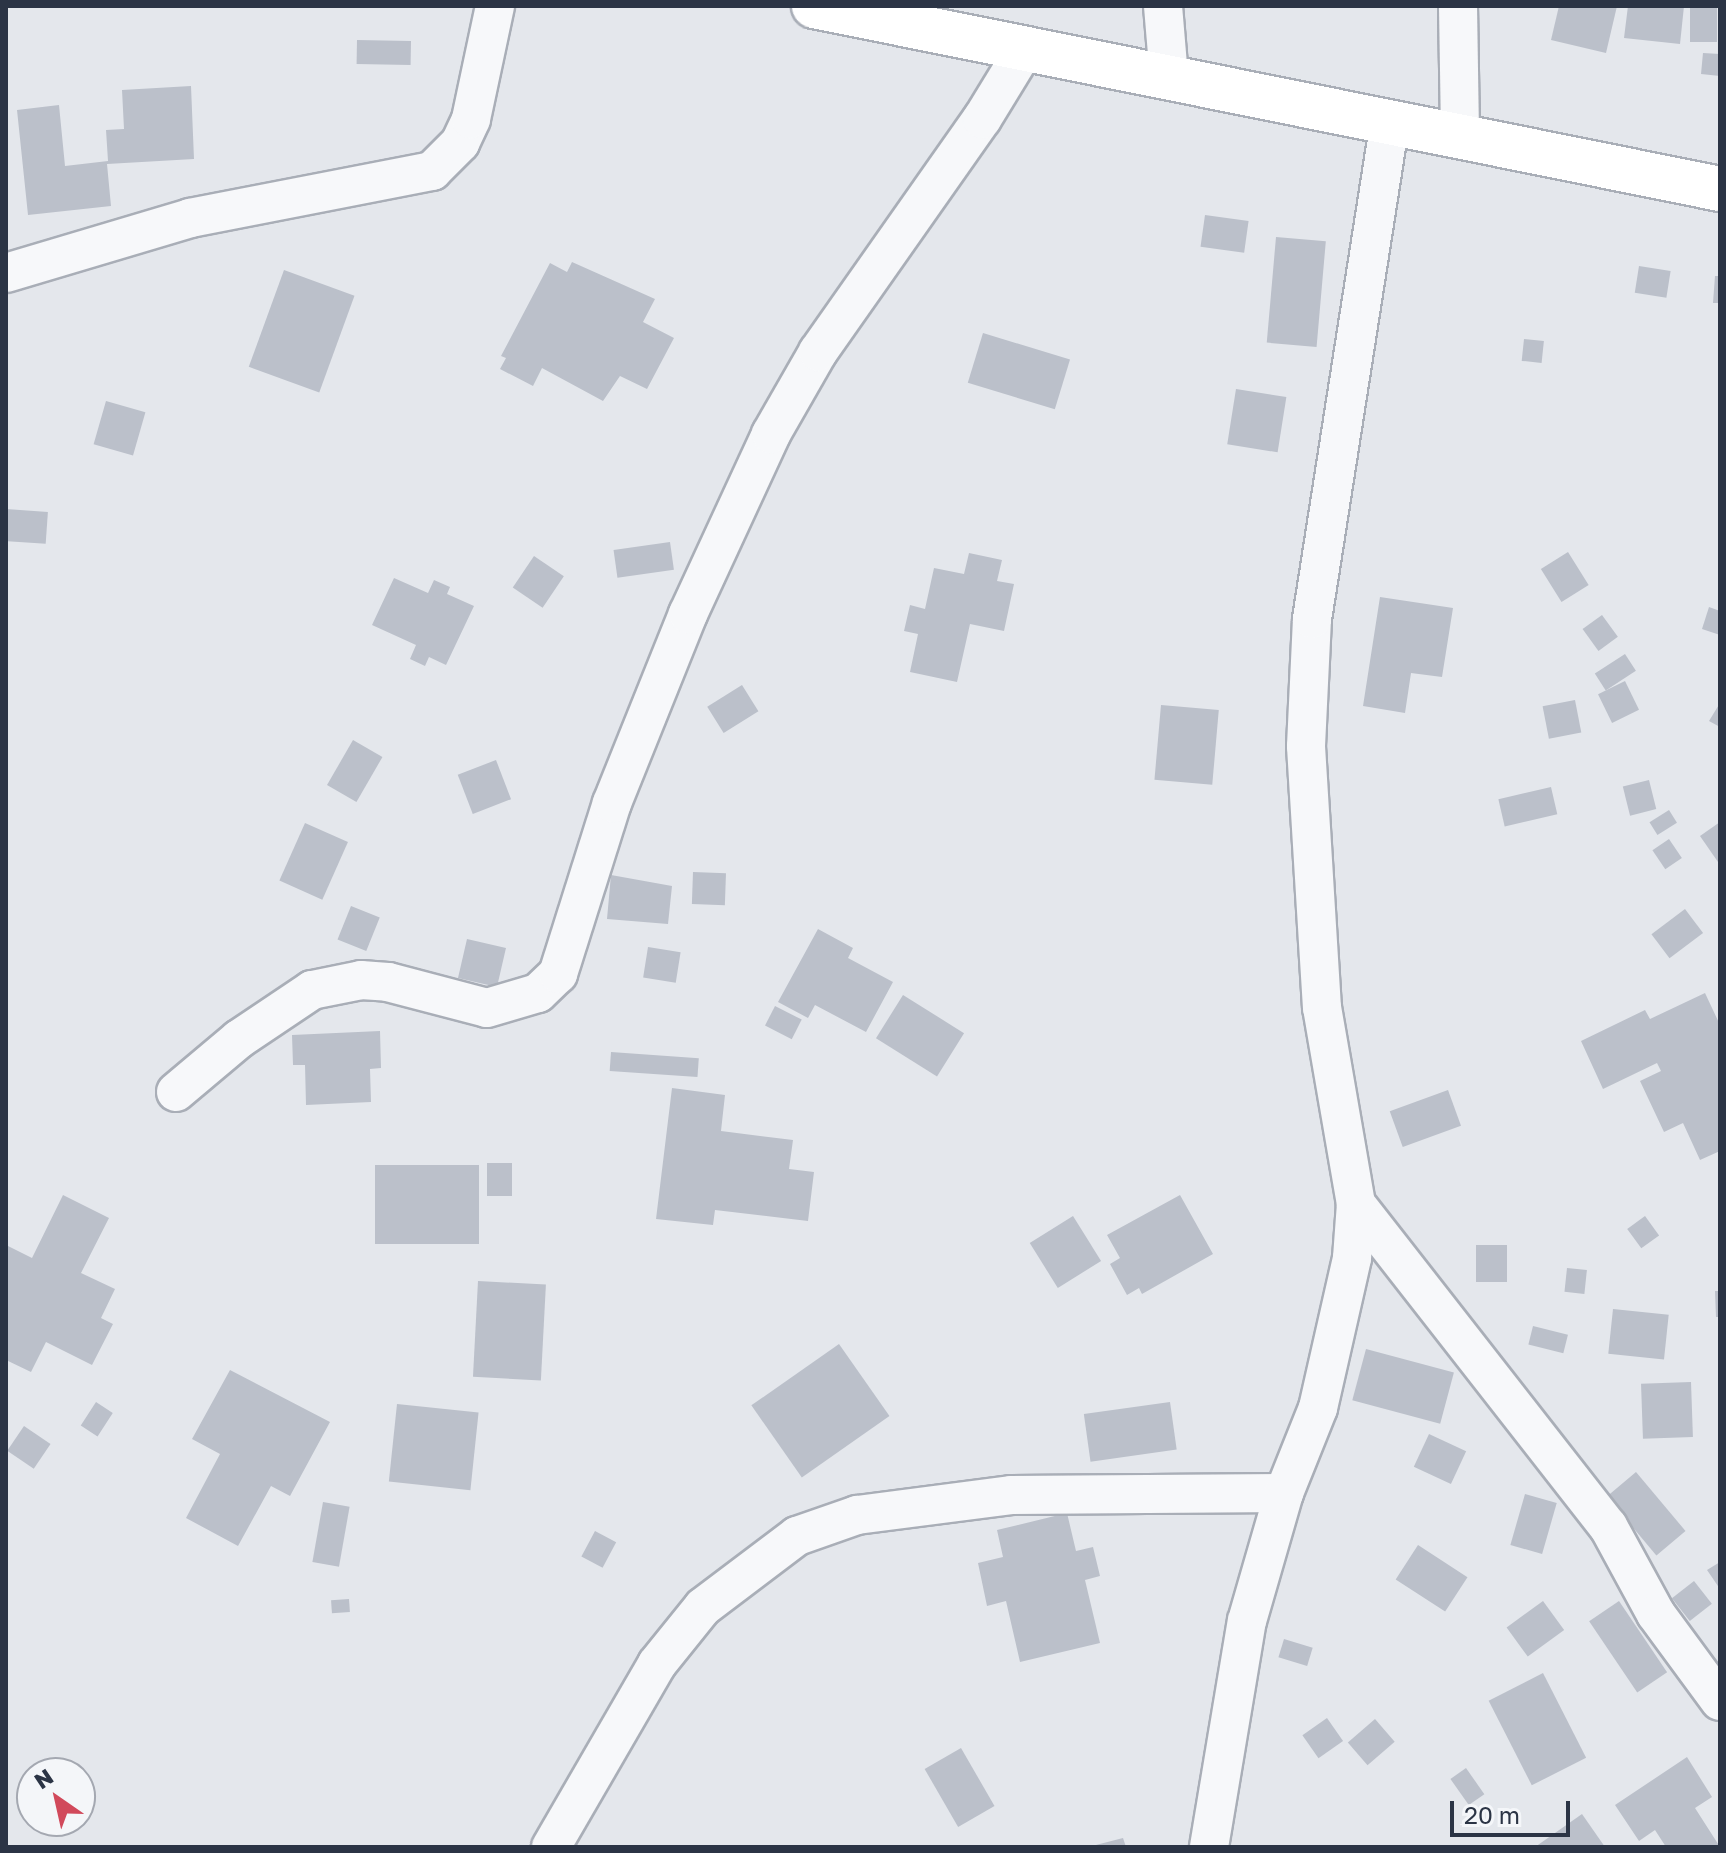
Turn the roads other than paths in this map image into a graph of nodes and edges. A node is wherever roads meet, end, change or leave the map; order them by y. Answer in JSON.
{"nodes":[{"id":1,"x":495,"y":6,"type":"edge"},
{"id":2,"x":814,"y":6,"type":"edge"},
{"id":3,"x":1163,"y":6,"type":"edge"},
{"id":4,"x":1458,"y":6,"type":"edge"},
{"id":5,"x":1026,"y":47,"type":"junction"},
{"id":6,"x":1169,"y":77,"type":"junction"},
{"id":7,"x":1390,"y":121,"type":"junction"},
{"id":8,"x":1460,"y":134,"type":"junction"},
{"id":9,"x":1720,"y":189,"type":"edge"},
{"id":10,"x":6,"y":273,"type":"edge"},
{"id":11,"x":176,"y":1092,"type":"dead end"},
{"id":12,"x":1356,"y":1204,"type":"junction"},
{"id":13,"x":1284,"y":1493,"type":"junction"},
{"id":14,"x":1720,"y":1701,"type":"edge"},
{"id":15,"x":551,"y":1847,"type":"edge"},
{"id":16,"x":1209,"y":1847,"type":"edge"}],
"edges":[{"from":1,"to":10,"type":"street"},
{"from":2,"to":5,"type":"main road"},
{"from":3,"to":6,"type":"street"},
{"from":4,"to":8,"type":"street"},
{"from":5,"to":6,"type":"main road"},
{"from":5,"to":11,"type":"street"},
{"from":6,"to":7,"type":"main road"},
{"from":7,"to":8,"type":"main road"},
{"from":7,"to":12,"type":"street"},
{"from":8,"to":9,"type":"main road"},
{"from":12,"to":13,"type":"street"},
{"from":12,"to":14,"type":"street"},
{"from":13,"to":15,"type":"street"},
{"from":13,"to":16,"type":"street"}]}
